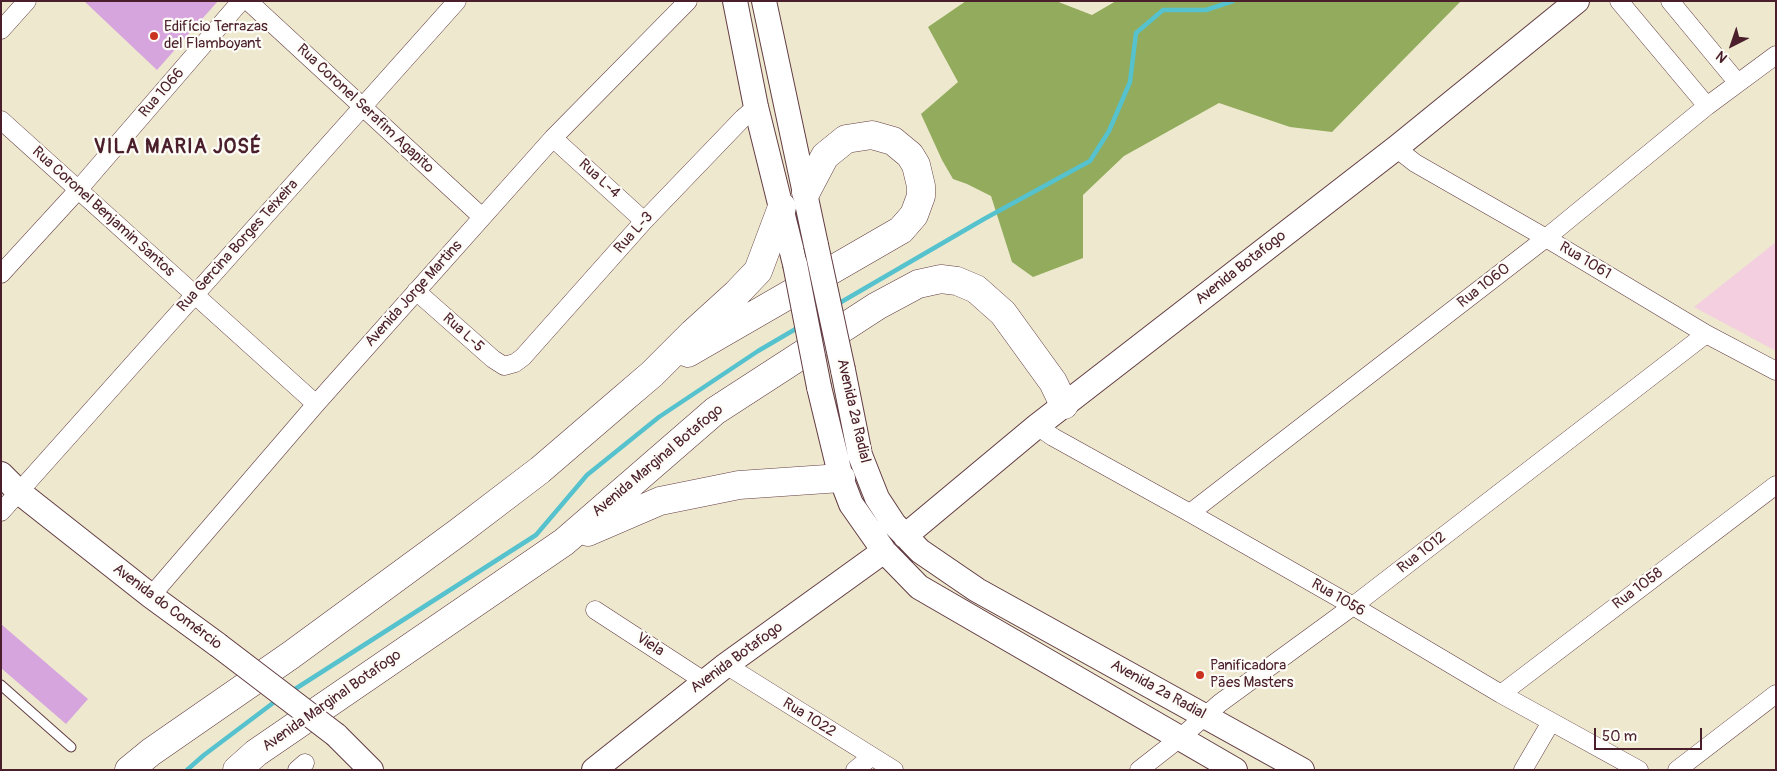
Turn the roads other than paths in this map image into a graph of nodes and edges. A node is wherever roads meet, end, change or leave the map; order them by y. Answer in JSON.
{"nodes":[{"id":1,"x":27,"y":1,"type":"edge"},
{"id":2,"x":241,"y":1,"type":"edge"},
{"id":3,"x":248,"y":1,"type":"edge"},
{"id":4,"x":457,"y":1,"type":"edge"},
{"id":5,"x":688,"y":1,"type":"edge"},
{"id":6,"x":735,"y":1,"type":"edge"},
{"id":7,"x":751,"y":1,"type":"edge"},
{"id":8,"x":764,"y":1,"type":"edge"},
{"id":9,"x":1577,"y":1,"type":"edge"},
{"id":10,"x":1619,"y":1,"type":"edge"},
{"id":11,"x":1670,"y":1,"type":"edge"},
{"id":12,"x":769,"y":26,"type":"junction"},
{"id":13,"x":1,"y":30,"type":"edge"},
{"id":14,"x":1776,"y":55,"type":"edge"},
{"id":15,"x":1737,"y":82,"type":"junction"},
{"id":16,"x":362,"y":106,"type":"junction"},
{"id":17,"x":1707,"y":106,"type":"junction"},
{"id":18,"x":756,"y":107,"type":"junction"},
{"id":19,"x":1,"y":120,"type":"edge"},
{"id":20,"x":553,"y":138,"type":"junction"},
{"id":21,"x":1396,"y":148,"type":"junction"},
{"id":22,"x":78,"y":190,"type":"junction"},
{"id":23,"x":806,"y":192,"type":"junction"},
{"id":24,"x":782,"y":207,"type":"junction"},
{"id":25,"x":482,"y":218,"type":"junction"},
{"id":26,"x":644,"y":221,"type":"junction"},
{"id":27,"x":1546,"y":238,"type":"junction"},
{"id":28,"x":1,"y":274,"type":"edge"},
{"id":29,"x":416,"y":291,"type":"junction"},
{"id":30,"x":194,"y":295,"type":"junction"},
{"id":31,"x":1706,"y":334,"type":"junction"},
{"id":32,"x":515,"y":363,"type":"joint"},
{"id":33,"x":1776,"y":371,"type":"edge"},
{"id":34,"x":652,"y":374,"type":"junction"},
{"id":35,"x":316,"y":404,"type":"junction"},
{"id":36,"x":1064,"y":405,"type":"junction"},
{"id":37,"x":1037,"y":426,"type":"junction"},
{"id":38,"x":1,"y":474,"type":"edge"},
{"id":39,"x":841,"y":478,"type":"junction"},
{"id":40,"x":1776,"y":485,"type":"edge"},
{"id":41,"x":20,"y":492,"type":"junction"},
{"id":42,"x":1,"y":512,"type":"edge"},
{"id":43,"x":1190,"y":513,"type":"junction"},
{"id":44,"x":905,"y":536,"type":"junction"},
{"id":45,"x":564,"y":542,"type":"junction"},
{"id":46,"x":884,"y":552,"type":"junction"},
{"id":47,"x":151,"y":596,"type":"junction"},
{"id":48,"x":1353,"y":606,"type":"junction"},
{"id":49,"x":595,"y":610,"type":"dead end"},
{"id":50,"x":726,"y":665,"type":"junction"},
{"id":51,"x":704,"y":681,"type":"junction"},
{"id":52,"x":1,"y":685,"type":"edge"},
{"id":53,"x":1163,"y":692,"type":"junction"},
{"id":54,"x":1501,"y":694,"type":"junction"},
{"id":55,"x":1776,"y":694,"type":"edge"},
{"id":56,"x":1205,"y":716,"type":"junction"},
{"id":57,"x":1551,"y":722,"type":"junction"},
{"id":58,"x":1180,"y":738,"type":"junction"},
{"id":59,"x":71,"y":747,"type":"dead end"},
{"id":60,"x":871,"y":757,"type":"junction"},
{"id":61,"x":129,"y":770,"type":"edge"},
{"id":62,"x":237,"y":770,"type":"edge"},
{"id":63,"x":370,"y":770,"type":"edge"},
{"id":64,"x":594,"y":770,"type":"edge"},
{"id":65,"x":855,"y":770,"type":"edge"},
{"id":66,"x":894,"y":770,"type":"edge"},
{"id":67,"x":1139,"y":770,"type":"edge"},
{"id":68,"x":1235,"y":770,"type":"edge"},
{"id":69,"x":1302,"y":770,"type":"edge"},
{"id":70,"x":1523,"y":770,"type":"edge"},
{"id":71,"x":1639,"y":770,"type":"edge"},
{"id":72,"x":1677,"y":770,"type":"edge"}],
"edges":[{"from":1,"to":13,"type":"street"},
{"from":2,"to":22,"type":"street","name":"Rua 1066"},
{"from":3,"to":16,"type":"street","name":"Rua Coronel Serafim Agapito"},
{"from":4,"to":16,"type":"street","name":"Rua Gercina Borges Teixeira"},
{"from":5,"to":20,"type":"street","name":"Avenida Jorge Martins"},
{"from":6,"to":18,"type":"main road","name":"Avenida 2ª Radial"},
{"from":7,"to":12,"type":"main road"},
{"from":8,"to":12,"type":"main road","name":"Avenida 2ª Radial"},
{"from":9,"to":21,"type":"main road","name":"Avenida Botafogo"},
{"from":10,"to":17,"type":"street"},
{"from":11,"to":15,"type":"street"},
{"from":12,"to":23,"type":"main road","name":"Avenida 2ª Radial"},
{"from":14,"to":15,"type":"street","name":"Rua 1060"},
{"from":15,"to":17,"type":"street","name":"Rua 1060"},
{"from":16,"to":25,"type":"street","name":"Rua Coronel Serafim Agapito"},
{"from":16,"to":30,"type":"street","name":"Rua Gercina Borges Teixeira"},
{"from":17,"to":27,"type":"street","name":"Rua 1060"},
{"from":18,"to":24,"type":"main road","name":"Avenida 2ª Radial"},
{"from":18,"to":26,"type":"street","name":"Rua L-3"},
{"from":19,"to":22,"type":"street","name":"Rua Coronel Benjamin Santos"},
{"from":20,"to":25,"type":"street","name":"Avenida Jorge Martins"},
{"from":20,"to":26,"type":"street","name":"Rua L-4"},
{"from":21,"to":27,"type":"street","name":"Rua 1061"},
{"from":21,"to":36,"type":"main road","name":"Avenida Botafogo"},
{"from":22,"to":28,"type":"street","name":"Rua 1066"},
{"from":22,"to":30,"type":"street","name":"Rua Coronel Benjamin Santos"},
{"from":23,"to":34,"type":"main road"},
{"from":23,"to":44,"type":"main road","name":"Avenida 2ª Radial","bridge":true},
{"from":24,"to":34,"type":"main road"},
{"from":24,"to":39,"type":"main road","name":"Avenida 2ª Radial","bridge":true},
{"from":25,"to":29,"type":"street","name":"Avenida Jorge Martins"},
{"from":26,"to":32,"type":"street","name":"Rua L-3"},
{"from":27,"to":31,"type":"street","name":"Rua 1061"},
{"from":27,"to":43,"type":"street","name":"Rua 1060"},
{"from":29,"to":32,"type":"street","name":"Rua L-5"},
{"from":29,"to":35,"type":"street","name":"Avenida Jorge Martins"},
{"from":30,"to":35,"type":"street","name":"Rua Coronel Benjamin Santos"},
{"from":30,"to":41,"type":"street","name":"Rua Gercina Borges Teixeira"},
{"from":31,"to":33,"type":"street","name":"Rua 1061"},
{"from":31,"to":48,"type":"street","name":"Rua 1012"},
{"from":34,"to":61,"type":"main road"},
{"from":35,"to":47,"type":"street","name":"Avenida Jorge Martins"},
{"from":36,"to":37,"type":"main road","name":"Avenida Botafogo"},
{"from":36,"to":45,"type":"main road","name":"Avenida Marginal Botafogo"},
{"from":37,"to":43,"type":"street","name":"Rua 1056"},
{"from":37,"to":44,"type":"main road","name":"Avenida Botafogo"},
{"from":38,"to":41,"type":"main road","name":"Avenida do Comércio"},
{"from":39,"to":45,"type":"main road"},
{"from":39,"to":46,"type":"main road","name":"Avenida 2ª Radial"},
{"from":40,"to":54,"type":"street","name":"Rua 1058"},
{"from":41,"to":42,"type":"street","name":"Rua Gercina Borges Teixeira"},
{"from":41,"to":47,"type":"main road","name":"Avenida do Comércio"},
{"from":43,"to":48,"type":"street","name":"Rua 1056"},
{"from":44,"to":53,"type":"main road","name":"Avenida 2ª Radial"},
{"from":45,"to":62,"type":"main road","name":"Avenida Marginal Botafogo"},
{"from":46,"to":50,"type":"main road","name":"Avenida Botafogo"},
{"from":46,"to":58,"type":"main road","name":"Avenida 2ª Radial"},
{"from":47,"to":63,"type":"main road","name":"Avenida do Comércio","bridge":true},
{"from":48,"to":54,"type":"street","name":"Rua 1056"},
{"from":48,"to":56,"type":"street","name":"Rua 1012"},
{"from":49,"to":51,"type":"street","name":"Viela"},
{"from":50,"to":51,"type":"main road","name":"Avenida Botafogo"},
{"from":50,"to":60,"type":"street","name":"Rua 1022"},
{"from":51,"to":64,"type":"main road","name":"Avenida Botafogo"},
{"from":52,"to":59,"type":"lane"},
{"from":53,"to":56,"type":"main road","name":"Avenida 2ª Radial"},
{"from":53,"to":58,"type":"main road"},
{"from":54,"to":57,"type":"street","name":"Rua 1056"},
{"from":55,"to":72,"type":"street"},
{"from":56,"to":58,"type":"street","name":"Rua 1012"},
{"from":56,"to":69,"type":"main road","name":"Avenida 2ª Radial"},
{"from":57,"to":70,"type":"street"},
{"from":57,"to":71,"type":"street","name":"Rua 1056"},
{"from":58,"to":67,"type":"street","name":"Rua 1012"},
{"from":58,"to":68,"type":"main road","name":"Avenida 2ª Radial"},
{"from":60,"to":65,"type":"street"},
{"from":60,"to":66,"type":"street","name":"Rua 1022"}]}
